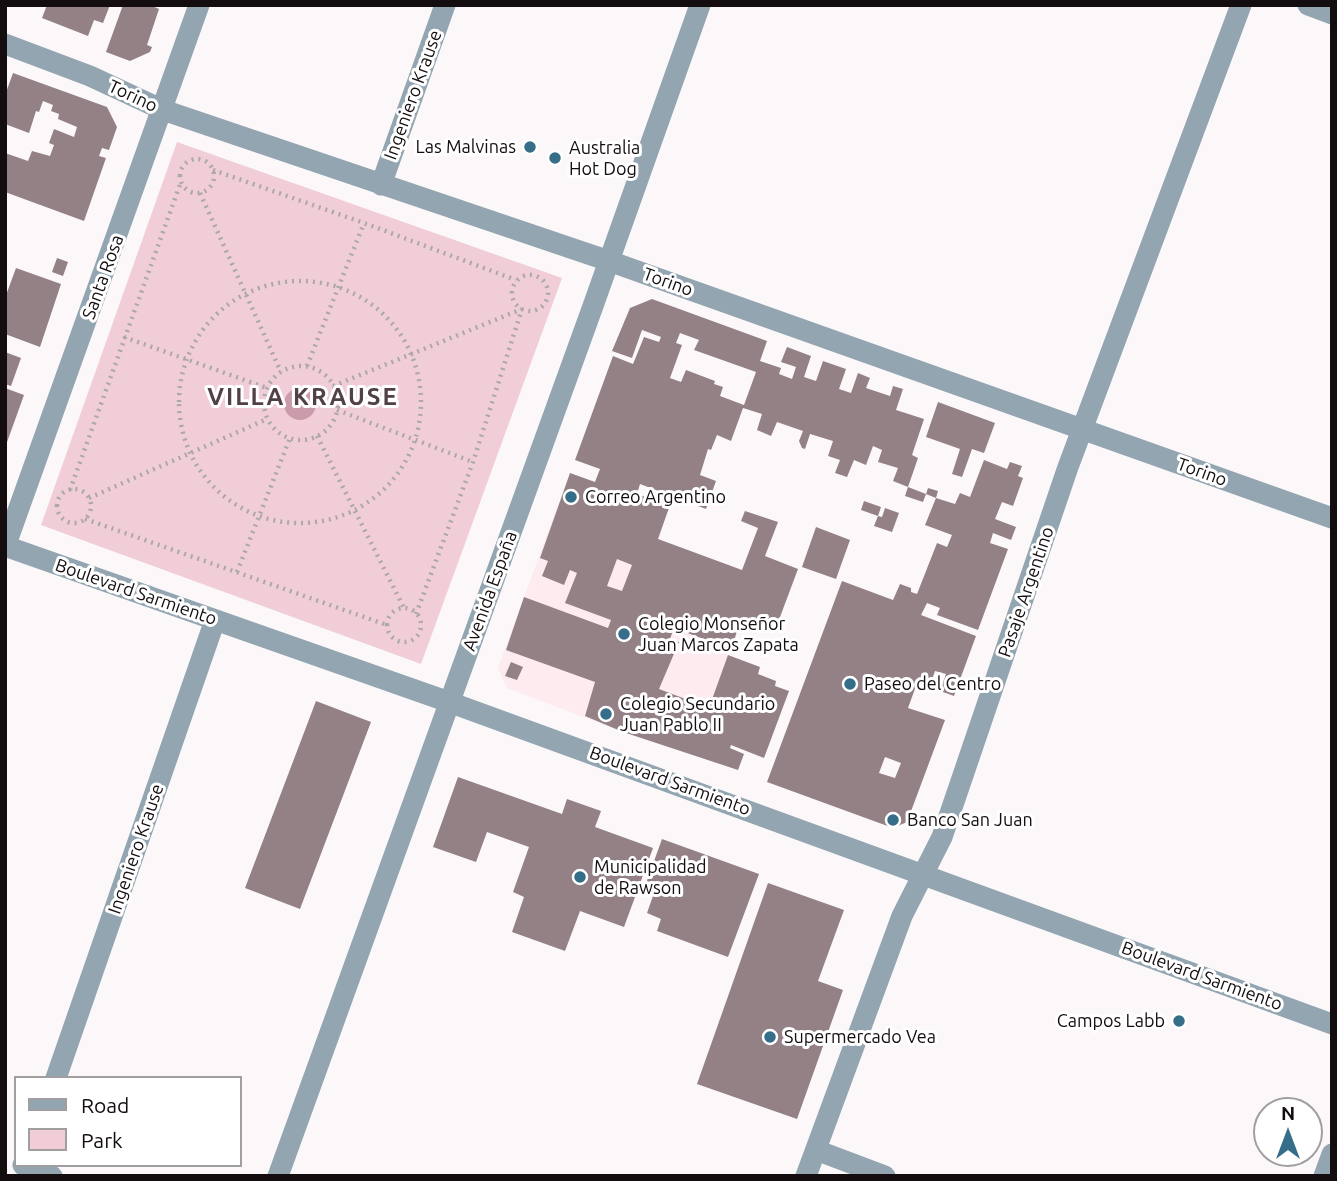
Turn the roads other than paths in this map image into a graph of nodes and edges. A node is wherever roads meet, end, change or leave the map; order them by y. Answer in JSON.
{"nodes":[{"id":1,"x":199,"y":5,"type":"edge"},
{"id":2,"x":445,"y":5,"type":"edge"},
{"id":3,"x":700,"y":5,"type":"edge"},
{"id":4,"x":1241,"y":5,"type":"edge"},
{"id":5,"x":1308,"y":5,"type":"edge"},
{"id":6,"x":1332,"y":14,"type":"edge"},
{"id":7,"x":5,"y":44,"type":"edge"},
{"id":8,"x":163,"y":110,"type":"junction"},
{"id":9,"x":381,"y":185,"type":"junction"},
{"id":10,"x":609,"y":261,"type":"junction"},
{"id":11,"x":1083,"y":429,"type":"junction"},
{"id":12,"x":1332,"y":518,"type":"edge"},
{"id":13,"x":5,"y":547,"type":"edge"},
{"id":14,"x":215,"y":620,"type":"junction"},
{"id":15,"x":449,"y":702,"type":"junction"},
{"id":16,"x":923,"y":873,"type":"junction"},
{"id":17,"x":1332,"y":1024,"type":"edge"},
{"id":18,"x":57,"y":1076,"type":"edge"},
{"id":19,"x":816,"y":1150,"type":"junction"},
{"id":20,"x":1332,"y":1154,"type":"edge"},
{"id":21,"x":28,"y":1167,"type":"edge"},
{"id":22,"x":52,"y":1176,"type":"edge"},
{"id":23,"x":278,"y":1176,"type":"edge"},
{"id":24,"x":806,"y":1176,"type":"edge"},
{"id":25,"x":885,"y":1176,"type":"edge"},
{"id":26,"x":1324,"y":1176,"type":"edge"}],
"edges":[{"from":1,"to":8,"type":"street","name":"Santa Rosa"},
{"from":2,"to":9,"type":"street","name":"Ingeniero Krause"},
{"from":3,"to":10,"type":"street","name":"Avenida España"},
{"from":4,"to":11,"type":"street","name":"Pasaje Argentino"},
{"from":5,"to":6,"type":"street"},
{"from":7,"to":8,"type":"street","name":"Torino"},
{"from":8,"to":9,"type":"street","name":"Torino"},
{"from":8,"to":13,"type":"street","name":"Santa Rosa"},
{"from":9,"to":10,"type":"street","name":"Torino"},
{"from":10,"to":11,"type":"street","name":"Torino"},
{"from":10,"to":15,"type":"street","name":"Avenida España"},
{"from":11,"to":12,"type":"street","name":"Torino"},
{"from":11,"to":16,"type":"street","name":"Pasaje Argentino"},
{"from":13,"to":14,"type":"street","name":"Boulevard Sarmiento"},
{"from":14,"to":15,"type":"street","name":"Boulevard Sarmiento"},
{"from":14,"to":18,"type":"street","name":"Ingeniero Krause"},
{"from":15,"to":16,"type":"street","name":"Boulevard Sarmiento"},
{"from":15,"to":23,"type":"street","name":"Avenida España"},
{"from":16,"to":17,"type":"street","name":"Boulevard Sarmiento"},
{"from":16,"to":19,"type":"street","name":"Pasaje Argentino"},
{"from":19,"to":24,"type":"street","name":"Pasaje Argentino"},
{"from":19,"to":25,"type":"street"},
{"from":20,"to":26,"type":"street"},
{"from":21,"to":22,"type":"street"}]}
